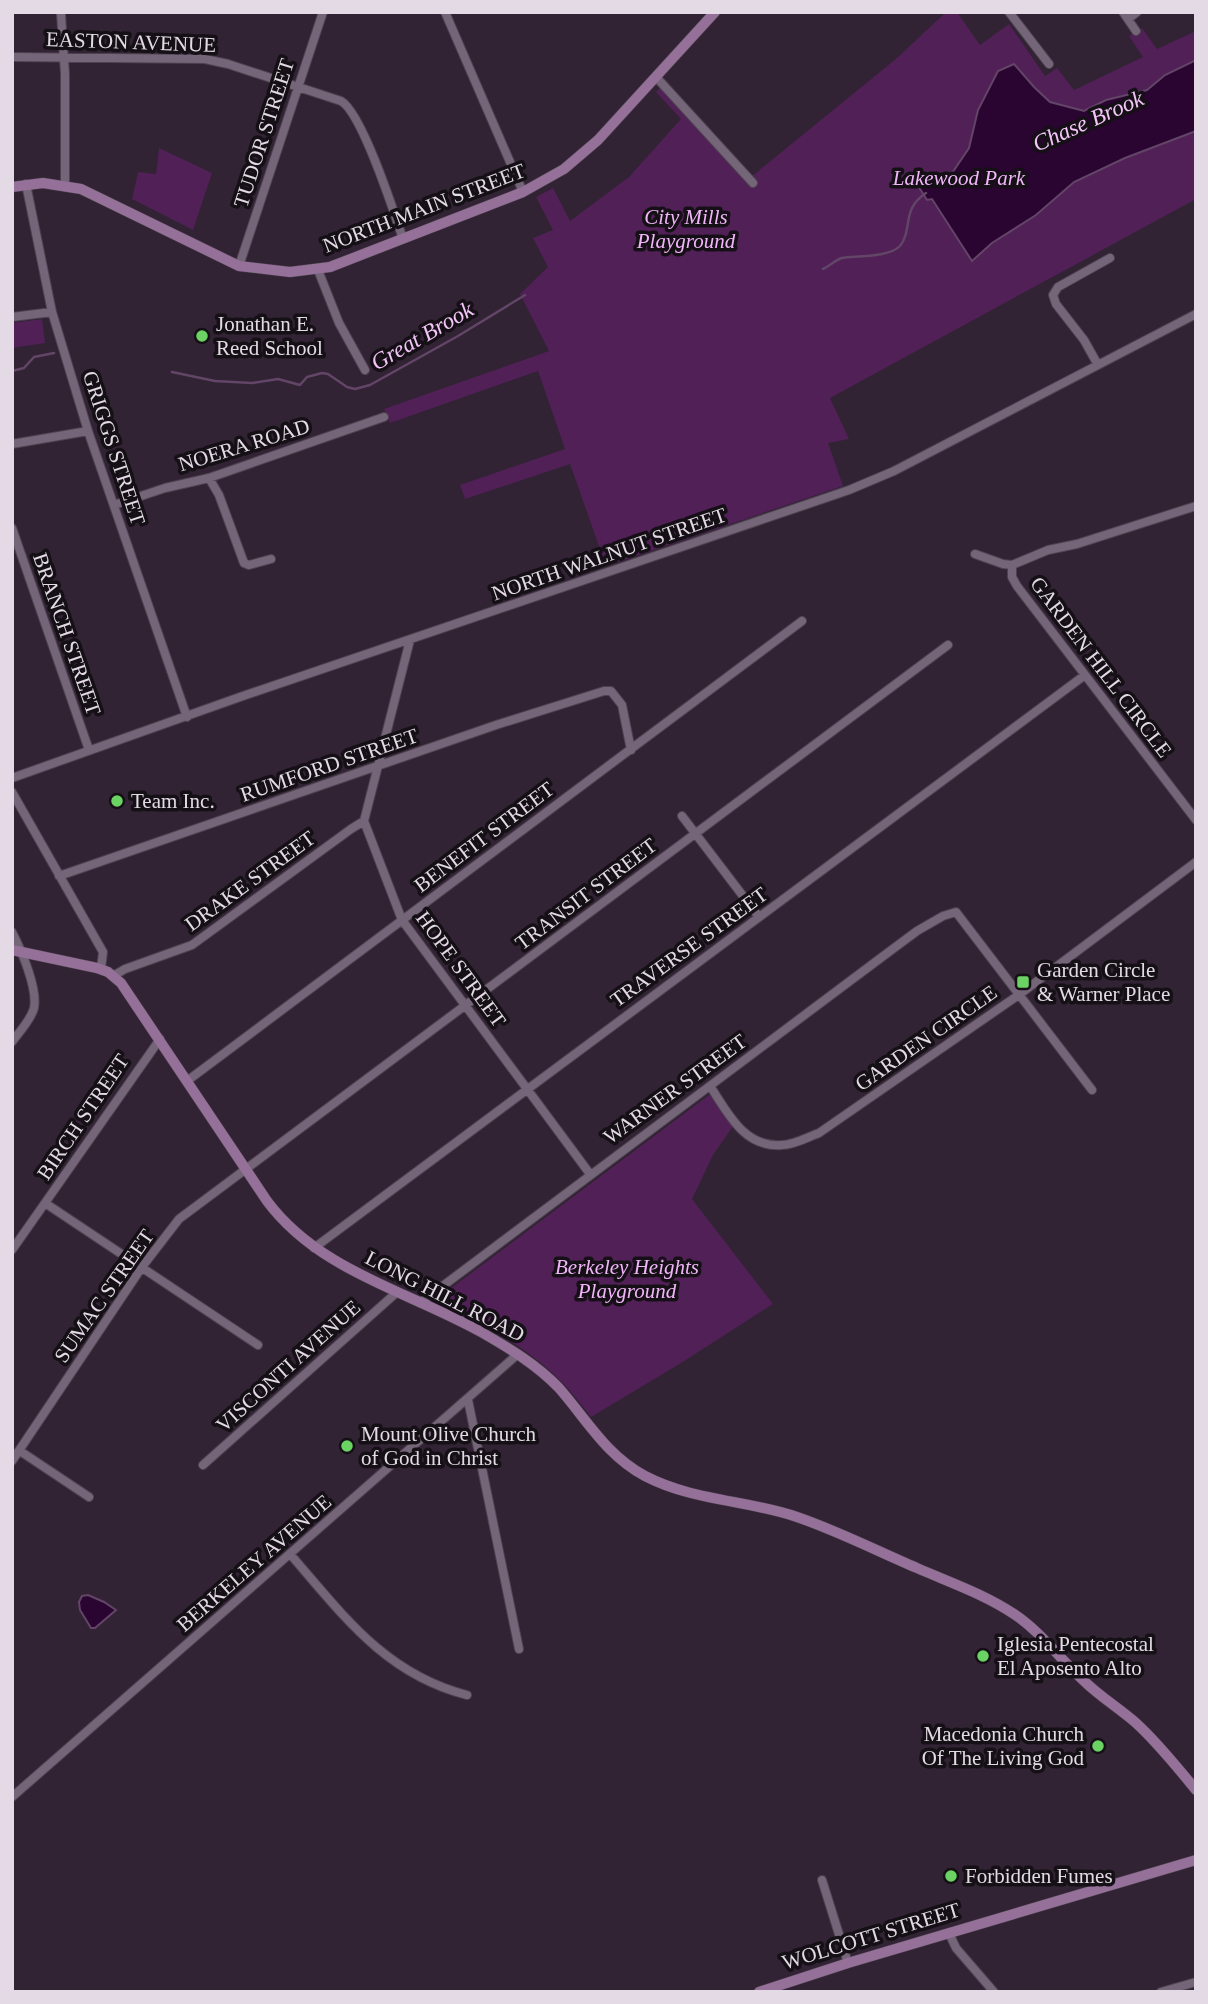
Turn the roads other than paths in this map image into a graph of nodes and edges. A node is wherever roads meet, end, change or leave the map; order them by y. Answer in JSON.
{"nodes":[{"id":1,"x":323,"y":12,"type":"edge"},
{"id":2,"x":445,"y":12,"type":"edge"},
{"id":3,"x":715,"y":12,"type":"edge"},
{"id":4,"x":1009,"y":12,"type":"edge"},
{"id":5,"x":1137,"y":12,"type":"edge"},
{"id":6,"x":61,"y":14,"type":"edge"},
{"id":7,"x":1125,"y":16,"type":"edge"},
{"id":8,"x":1136,"y":31,"type":"dead end"},
{"id":9,"x":12,"y":57,"type":"edge"},
{"id":10,"x":64,"y":58,"type":"junction"},
{"id":11,"x":1049,"y":64,"type":"dead end"},
{"id":12,"x":656,"y":77,"type":"junction"},
{"id":13,"x":298,"y":86,"type":"junction"},
{"id":14,"x":753,"y":183,"type":"dead end"},
{"id":15,"x":26,"y":184,"type":"junction"},
{"id":16,"x":65,"y":185,"type":"junction"},
{"id":17,"x":12,"y":187,"type":"edge"},
{"id":18,"x":523,"y":192,"type":"junction"},
{"id":19,"x":403,"y":239,"type":"junction"},
{"id":20,"x":1110,"y":258,"type":"dead end"},
{"id":21,"x":239,"y":266,"type":"junction"},
{"id":22,"x":318,"y":270,"type":"junction"},
{"id":23,"x":52,"y":312,"type":"junction"},
{"id":24,"x":1196,"y":314,"type":"edge"},
{"id":25,"x":12,"y":317,"type":"edge"},
{"id":26,"x":1098,"y":365,"type":"junction"},
{"id":27,"x":365,"y":370,"type":"dead end"},
{"id":28,"x":384,"y":417,"type":"dead end"},
{"id":29,"x":88,"y":431,"type":"junction"},
{"id":30,"x":12,"y":444,"type":"edge"},
{"id":31,"x":209,"y":478,"type":"junction"},
{"id":32,"x":114,"y":505,"type":"junction"},
{"id":33,"x":1196,"y":506,"type":"edge"},
{"id":34,"x":12,"y":528,"type":"edge"},
{"id":35,"x":975,"y":554,"type":"dead end"},
{"id":36,"x":271,"y":559,"type":"dead end"},
{"id":37,"x":1012,"y":565,"type":"junction"},
{"id":38,"x":802,"y":621,"type":"dead end"},
{"id":39,"x":410,"y":640,"type":"junction"},
{"id":40,"x":948,"y":645,"type":"dead end"},
{"id":41,"x":1085,"y":675,"type":"junction"},
{"id":42,"x":187,"y":717,"type":"junction"},
{"id":43,"x":89,"y":750,"type":"junction"},
{"id":44,"x":631,"y":750,"type":"junction"},
{"id":45,"x":379,"y":767,"type":"junction"},
{"id":46,"x":12,"y":778,"type":"edge"},
{"id":47,"x":12,"y":792,"type":"edge"},
{"id":48,"x":682,"y":816,"type":"dead end"},
{"id":49,"x":1196,"y":820,"type":"edge"},
{"id":50,"x":365,"y":821,"type":"junction"},
{"id":51,"x":696,"y":834,"type":"junction"},
{"id":52,"x":1196,"y":862,"type":"edge"},
{"id":53,"x":59,"y":876,"type":"junction"},
{"id":54,"x":759,"y":917,"type":"junction"},
{"id":55,"x":402,"y":920,"type":"junction"},
{"id":56,"x":12,"y":932,"type":"edge"},
{"id":57,"x":17,"y":951,"type":"edge"},
{"id":58,"x":102,"y":969,"type":"junction"},
{"id":59,"x":113,"y":976,"type":"junction"},
{"id":60,"x":1020,"y":994,"type":"junction"},
{"id":61,"x":465,"y":1006,"type":"junction"},
{"id":62,"x":160,"y":1039,"type":"junction"},
{"id":63,"x":12,"y":1042,"type":"edge"},
{"id":64,"x":187,"y":1081,"type":"junction"},
{"id":65,"x":710,"y":1086,"type":"junction"},
{"id":66,"x":528,"y":1088,"type":"junction"},
{"id":67,"x":1092,"y":1090,"type":"dead end"},
{"id":68,"x":245,"y":1169,"type":"junction"},
{"id":69,"x":590,"y":1174,"type":"junction"},
{"id":70,"x":45,"y":1203,"type":"junction"},
{"id":71,"x":314,"y":1248,"type":"junction"},
{"id":72,"x":12,"y":1250,"type":"edge"},
{"id":73,"x":142,"y":1267,"type":"junction"},
{"id":74,"x":396,"y":1293,"type":"junction"},
{"id":75,"x":420,"y":1303,"type":"junction"},
{"id":76,"x":258,"y":1345,"type":"dead end"},
{"id":77,"x":518,"y":1354,"type":"junction"},
{"id":78,"x":468,"y":1400,"type":"junction"},
{"id":79,"x":20,"y":1451,"type":"junction"},
{"id":80,"x":12,"y":1461,"type":"edge"},
{"id":81,"x":203,"y":1465,"type":"dead end"},
{"id":82,"x":89,"y":1497,"type":"dead end"},
{"id":83,"x":290,"y":1554,"type":"junction"},
{"id":84,"x":519,"y":1649,"type":"dead end"},
{"id":85,"x":467,"y":1695,"type":"dead end"},
{"id":86,"x":1196,"y":1790,"type":"edge"},
{"id":87,"x":12,"y":1797,"type":"edge"},
{"id":88,"x":1196,"y":1860,"type":"edge"},
{"id":89,"x":822,"y":1880,"type":"dead end"},
{"id":90,"x":949,"y":1933,"type":"junction"},
{"id":91,"x":848,"y":1963,"type":"junction"},
{"id":92,"x":1196,"y":1982,"type":"edge"},
{"id":93,"x":758,"y":1992,"type":"edge"},
{"id":94,"x":994,"y":1992,"type":"edge"},
{"id":95,"x":1161,"y":1992,"type":"edge"}],
"edges":[{"from":1,"to":13,"type":"street","name":"TUDOR STREET"},
{"from":2,"to":18,"type":"street"},
{"from":3,"to":12,"type":"main road","name":"NORTH MAIN STREET"},
{"from":4,"to":11,"type":"street"},
{"from":5,"to":7,"type":"street"},
{"from":6,"to":10,"type":"street"},
{"from":7,"to":8,"type":"street"},
{"from":9,"to":10,"type":"street","name":"EASTON AVENUE"},
{"from":10,"to":13,"type":"street","name":"EASTON AVENUE"},
{"from":10,"to":16,"type":"street"},
{"from":12,"to":14,"type":"street"},
{"from":12,"to":18,"type":"main road","name":"NORTH MAIN STREET"},
{"from":13,"to":19,"type":"street","name":"EASTON AVENUE"},
{"from":13,"to":21,"type":"street","name":"TUDOR STREET"},
{"from":15,"to":16,"type":"main road","name":"NORTH MAIN STREET"},
{"from":15,"to":17,"type":"main road","name":"NORTH MAIN STREET"},
{"from":15,"to":23,"type":"street","name":"GRIGGS STREET"},
{"from":16,"to":21,"type":"main road","name":"NORTH MAIN STREET"},
{"from":18,"to":19,"type":"main road","name":"NORTH MAIN STREET"},
{"from":19,"to":22,"type":"main road","name":"NORTH MAIN STREET"},
{"from":20,"to":26,"type":"street"},
{"from":21,"to":22,"type":"main road","name":"NORTH MAIN STREET"},
{"from":22,"to":27,"type":"street"},
{"from":23,"to":25,"type":"street"},
{"from":23,"to":29,"type":"street","name":"GRIGGS STREET"},
{"from":24,"to":26,"type":"street","name":"NORTH WALNUT STREET"},
{"from":26,"to":39,"type":"street","name":"NORTH WALNUT STREET"},
{"from":28,"to":31,"type":"street","name":"NOERA ROAD"},
{"from":29,"to":30,"type":"street"},
{"from":29,"to":32,"type":"street","name":"GRIGGS STREET"},
{"from":31,"to":32,"type":"street","name":"NOERA ROAD"},
{"from":31,"to":36,"type":"street"},
{"from":32,"to":42,"type":"street","name":"GRIGGS STREET"},
{"from":33,"to":37,"type":"street"},
{"from":34,"to":43,"type":"street","name":"BRANCH STREET"},
{"from":35,"to":37,"type":"street"},
{"from":37,"to":41,"type":"street","name":"GARDEN HILL CIRCLE"},
{"from":38,"to":44,"type":"street","name":"BENEFIT STREET"},
{"from":39,"to":42,"type":"street","name":"NORTH WALNUT STREET"},
{"from":39,"to":45,"type":"street"},
{"from":40,"to":51,"type":"street","name":"TRANSIT STREET"},
{"from":41,"to":49,"type":"street","name":"GARDEN HILL CIRCLE"},
{"from":41,"to":54,"type":"street","name":"TRAVERSE STREET"},
{"from":42,"to":43,"type":"street","name":"NORTH WALNUT STREET"},
{"from":43,"to":46,"type":"street","name":"NORTH WALNUT STREET"},
{"from":44,"to":45,"type":"street","name":"RUMFORD STREET"},
{"from":44,"to":55,"type":"street","name":"BENEFIT STREET"},
{"from":45,"to":50,"type":"street"},
{"from":45,"to":53,"type":"street","name":"RUMFORD STREET"},
{"from":47,"to":53,"type":"street"},
{"from":48,"to":51,"type":"street"},
{"from":50,"to":55,"type":"street","name":"HOPE STREET"},
{"from":50,"to":59,"type":"street","name":"DRAKE STREET"},
{"from":51,"to":54,"type":"street"},
{"from":51,"to":61,"type":"street","name":"TRANSIT STREET"},
{"from":52,"to":60,"type":"street","name":"GARDEN CIRCLE"},
{"from":53,"to":58,"type":"street"},
{"from":54,"to":66,"type":"street","name":"TRAVERSE STREET"},
{"from":55,"to":61,"type":"street","name":"HOPE STREET"},
{"from":55,"to":64,"type":"street","name":"BENEFIT STREET"},
{"from":56,"to":57,"type":"street"},
{"from":57,"to":58,"type":"main road","name":"LONG HILL ROAD"},
{"from":57,"to":63,"type":"street"},
{"from":58,"to":59,"type":"main road","name":"LONG HILL ROAD"},
{"from":59,"to":62,"type":"main road","name":"LONG HILL ROAD"},
{"from":60,"to":65,"type":"street","name":"GARDEN CIRCLE"},
{"from":60,"to":65,"type":"street","name":"WARNER STREET"},
{"from":60,"to":67,"type":"street"},
{"from":61,"to":66,"type":"street","name":"HOPE STREET"},
{"from":61,"to":68,"type":"street","name":"TRANSIT STREET"},
{"from":62,"to":64,"type":"main road","name":"LONG HILL ROAD"},
{"from":62,"to":70,"type":"street","name":"BIRCH STREET"},
{"from":64,"to":68,"type":"main road","name":"LONG HILL ROAD"},
{"from":65,"to":69,"type":"street","name":"WARNER STREET"},
{"from":66,"to":69,"type":"street","name":"HOPE STREET"},
{"from":66,"to":71,"type":"street","name":"TRAVERSE STREET"},
{"from":68,"to":71,"type":"main road","name":"LONG HILL ROAD"},
{"from":68,"to":73,"type":"street","name":"SUMAC STREET"},
{"from":69,"to":75,"type":"street","name":"WARNER STREET"},
{"from":70,"to":72,"type":"street","name":"BIRCH STREET"},
{"from":70,"to":73,"type":"street"},
{"from":71,"to":74,"type":"main road","name":"LONG HILL ROAD"},
{"from":73,"to":76,"type":"street"},
{"from":73,"to":79,"type":"street","name":"SUMAC STREET"},
{"from":74,"to":75,"type":"main road","name":"LONG HILL ROAD"},
{"from":74,"to":81,"type":"street","name":"VISCONTI AVENUE"},
{"from":75,"to":77,"type":"main road","name":"LONG HILL ROAD"},
{"from":77,"to":78,"type":"street","name":"BERKELEY AVENUE"},
{"from":77,"to":86,"type":"main road","name":"LONG HILL ROAD"},
{"from":78,"to":83,"type":"street","name":"BERKELEY AVENUE"},
{"from":78,"to":84,"type":"street"},
{"from":79,"to":80,"type":"street","name":"SUMAC STREET"},
{"from":79,"to":82,"type":"street"},
{"from":83,"to":85,"type":"street"},
{"from":83,"to":87,"type":"street","name":"BERKELEY AVENUE"},
{"from":88,"to":90,"type":"main road","name":"WOLCOTT STREET"},
{"from":89,"to":91,"type":"street"},
{"from":90,"to":91,"type":"main road","name":"WOLCOTT STREET"},
{"from":90,"to":94,"type":"street"},
{"from":91,"to":93,"type":"main road","name":"WOLCOTT STREET"},
{"from":92,"to":95,"type":"street"}]}
